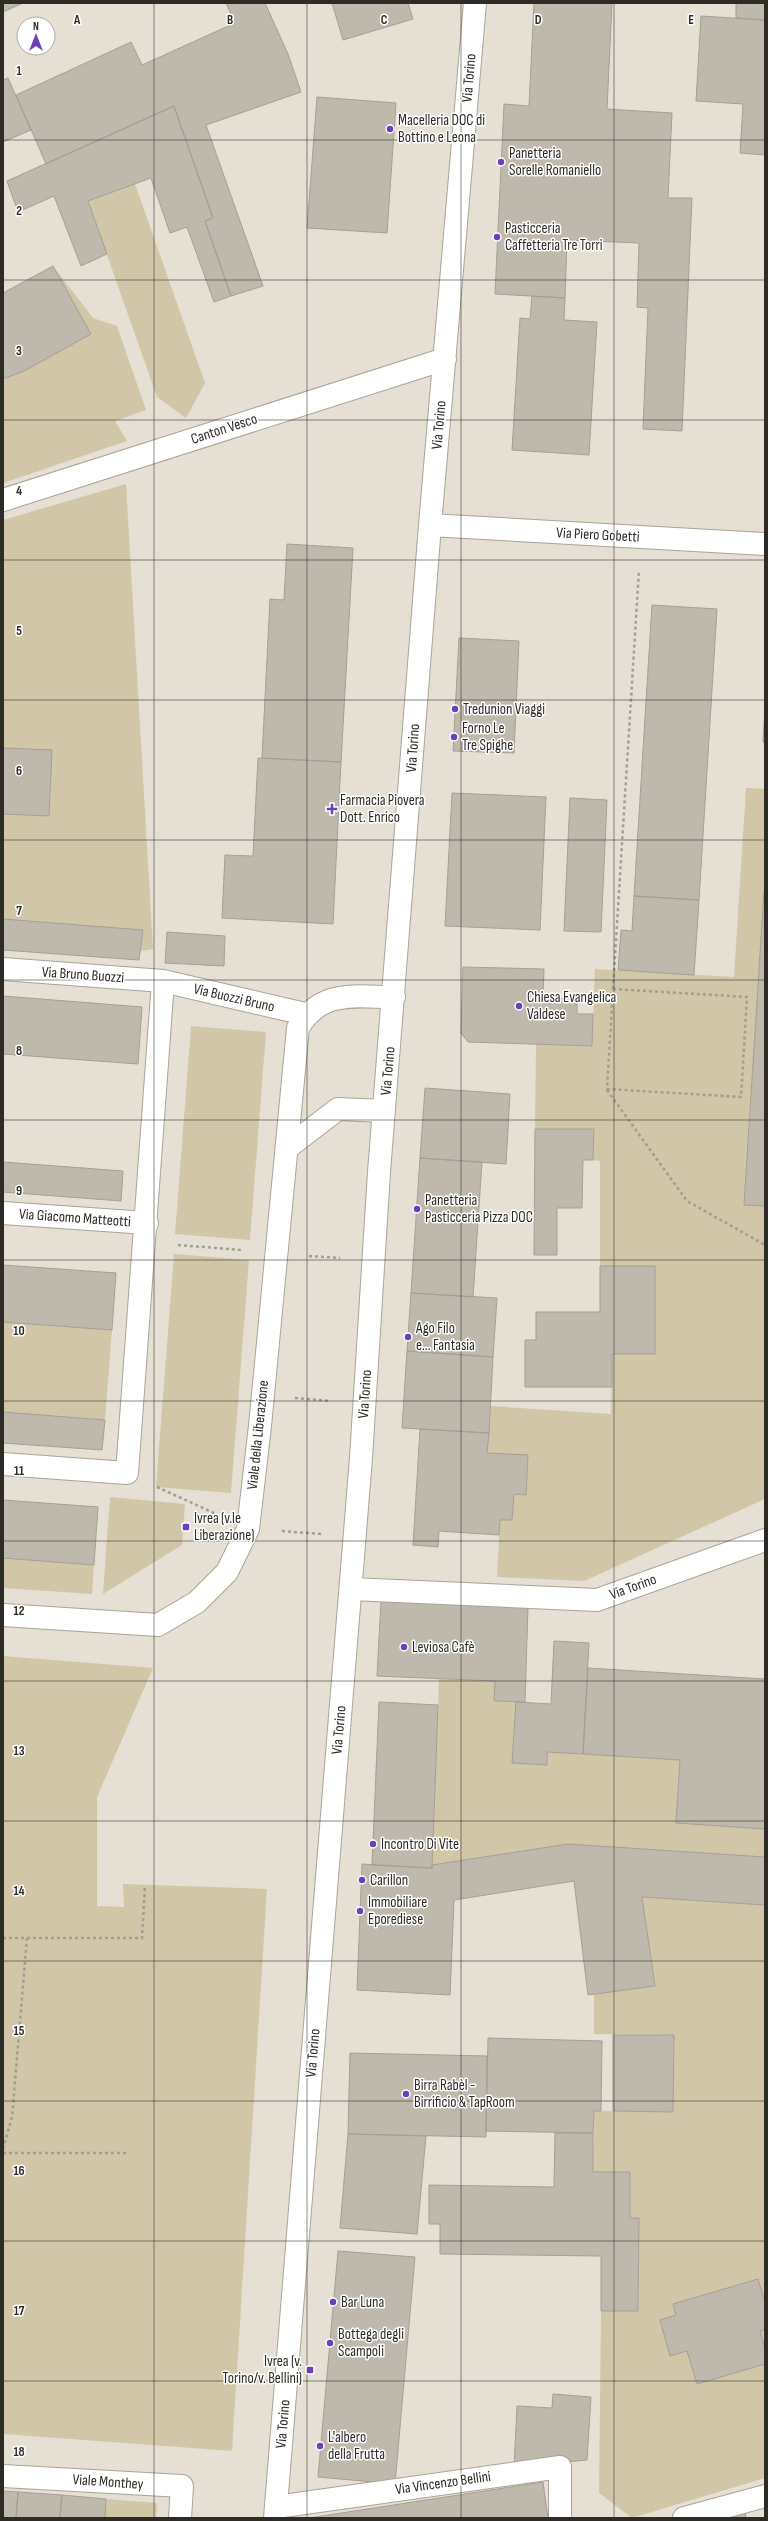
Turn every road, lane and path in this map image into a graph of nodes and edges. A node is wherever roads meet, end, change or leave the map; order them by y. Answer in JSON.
{"nodes":[{"id":1,"x":475,"y":3,"type":"edge"},
{"id":2,"x":445,"y":359,"type":"junction"},
{"id":3,"x":3,"y":500,"type":"edge"},
{"id":4,"x":430,"y":525,"type":"junction"},
{"id":5,"x":640,"y":538,"type":"junction"},
{"id":6,"x":765,"y":544,"type":"edge"},
{"id":7,"x":3,"y":969,"type":"edge"},
{"id":8,"x":163,"y":981,"type":"junction"},
{"id":9,"x":613,"y":989,"type":"junction"},
{"id":10,"x":394,"y":997,"type":"junction"},
{"id":11,"x":305,"y":1014,"type":"junction"},
{"id":12,"x":607,"y":1089,"type":"junction"},
{"id":13,"x":384,"y":1111,"type":"junction"},
{"id":14,"x":287,"y":1148,"type":"junction"},
{"id":15,"x":3,"y":1213,"type":"edge"},
{"id":16,"x":146,"y":1233,"type":"junction"},
{"id":17,"x":765,"y":1245,"type":"edge"},
{"id":18,"x":277,"y":1253,"type":"junction"},
{"id":19,"x":347,"y":1259,"type":"dead end"},
{"id":20,"x":263,"y":1396,"type":"junction"},
{"id":21,"x":334,"y":1401,"type":"dead end"},
{"id":22,"x":3,"y":1464,"type":"edge"},
{"id":23,"x":127,"y":1473,"type":"junction"},
{"id":24,"x":248,"y":1529,"type":"junction"},
{"id":25,"x":324,"y":1534,"type":"dead end"},
{"id":26,"x":765,"y":1540,"type":"edge"},
{"id":27,"x":351,"y":1589,"type":"junction"},
{"id":28,"x":3,"y":1615,"type":"edge"},
{"id":29,"x":145,"y":1885,"type":"dead end"},
{"id":30,"x":3,"y":1938,"type":"edge"},
{"id":31,"x":27,"y":1938,"type":"junction"},
{"id":32,"x":3,"y":2149,"type":"edge"},
{"id":33,"x":3,"y":2153,"type":"edge"},
{"id":34,"x":129,"y":2153,"type":"dead end"},
{"id":35,"x":3,"y":2476,"type":"edge"},
{"id":36,"x":765,"y":2496,"type":"edge"},
{"id":37,"x":276,"y":2512,"type":"edge"},
{"id":38,"x":180,"y":2518,"type":"edge"},
{"id":39,"x":560,"y":2518,"type":"edge"},
{"id":40,"x":684,"y":2518,"type":"edge"}],
"edges":[{"from":1,"to":2,"type":"street","name":"Via Torino"},
{"from":2,"to":3,"type":"street","name":"Canton Vesco"},
{"from":2,"to":4,"type":"street","name":"Via Torino"},
{"from":4,"to":5,"type":"street","name":"Via Piero Gobetti"},
{"from":4,"to":10,"type":"street","name":"Via Torino"},
{"from":5,"to":6,"type":"street","name":"Via Piero Gobetti"},
{"from":5,"to":9,"type":"path"},
{"from":7,"to":8,"type":"street","name":"Via Bruno Buozzi"},
{"from":8,"to":11,"type":"street","name":"Via Buozzi Bruno"},
{"from":8,"to":16,"type":"street"},
{"from":9,"to":12,"type":"path"},
{"from":9,"to":12,"type":"path"},
{"from":10,"to":11,"type":"street"},
{"from":10,"to":13,"type":"street","name":"Via Torino"},
{"from":11,"to":14,"type":"street","name":"Viale della Liberazione"},
{"from":12,"to":17,"type":"path"},
{"from":13,"to":14,"type":"street"},
{"from":13,"to":27,"type":"street","name":"Via Torino"},
{"from":14,"to":18,"type":"street","name":"Viale della Liberazione"},
{"from":15,"to":16,"type":"street","name":"Via Giacomo Matteotti"},
{"from":16,"to":18,"type":"path"},
{"from":16,"to":23,"type":"street"},
{"from":18,"to":19,"type":"path"},
{"from":18,"to":20,"type":"street","name":"Viale della Liberazione"},
{"from":20,"to":21,"type":"path"},
{"from":20,"to":24,"type":"street","name":"Viale della Liberazione"},
{"from":22,"to":23,"type":"street"},
{"from":23,"to":24,"type":"path"},
{"from":24,"to":25,"type":"path"},
{"from":24,"to":28,"type":"street","name":"Viale della Liberazione"},
{"from":26,"to":27,"type":"street","name":"Via Torino"},
{"from":27,"to":37,"type":"street","name":"Via Torino"},
{"from":29,"to":31,"type":"path"},
{"from":30,"to":31,"type":"path"},
{"from":31,"to":32,"type":"path"},
{"from":33,"to":34,"type":"path"},
{"from":35,"to":38,"type":"street","name":"Viale Monthey"},
{"from":36,"to":40,"type":"street"},
{"from":37,"to":39,"type":"street","name":"Via Vincenzo Bellini"}]}
